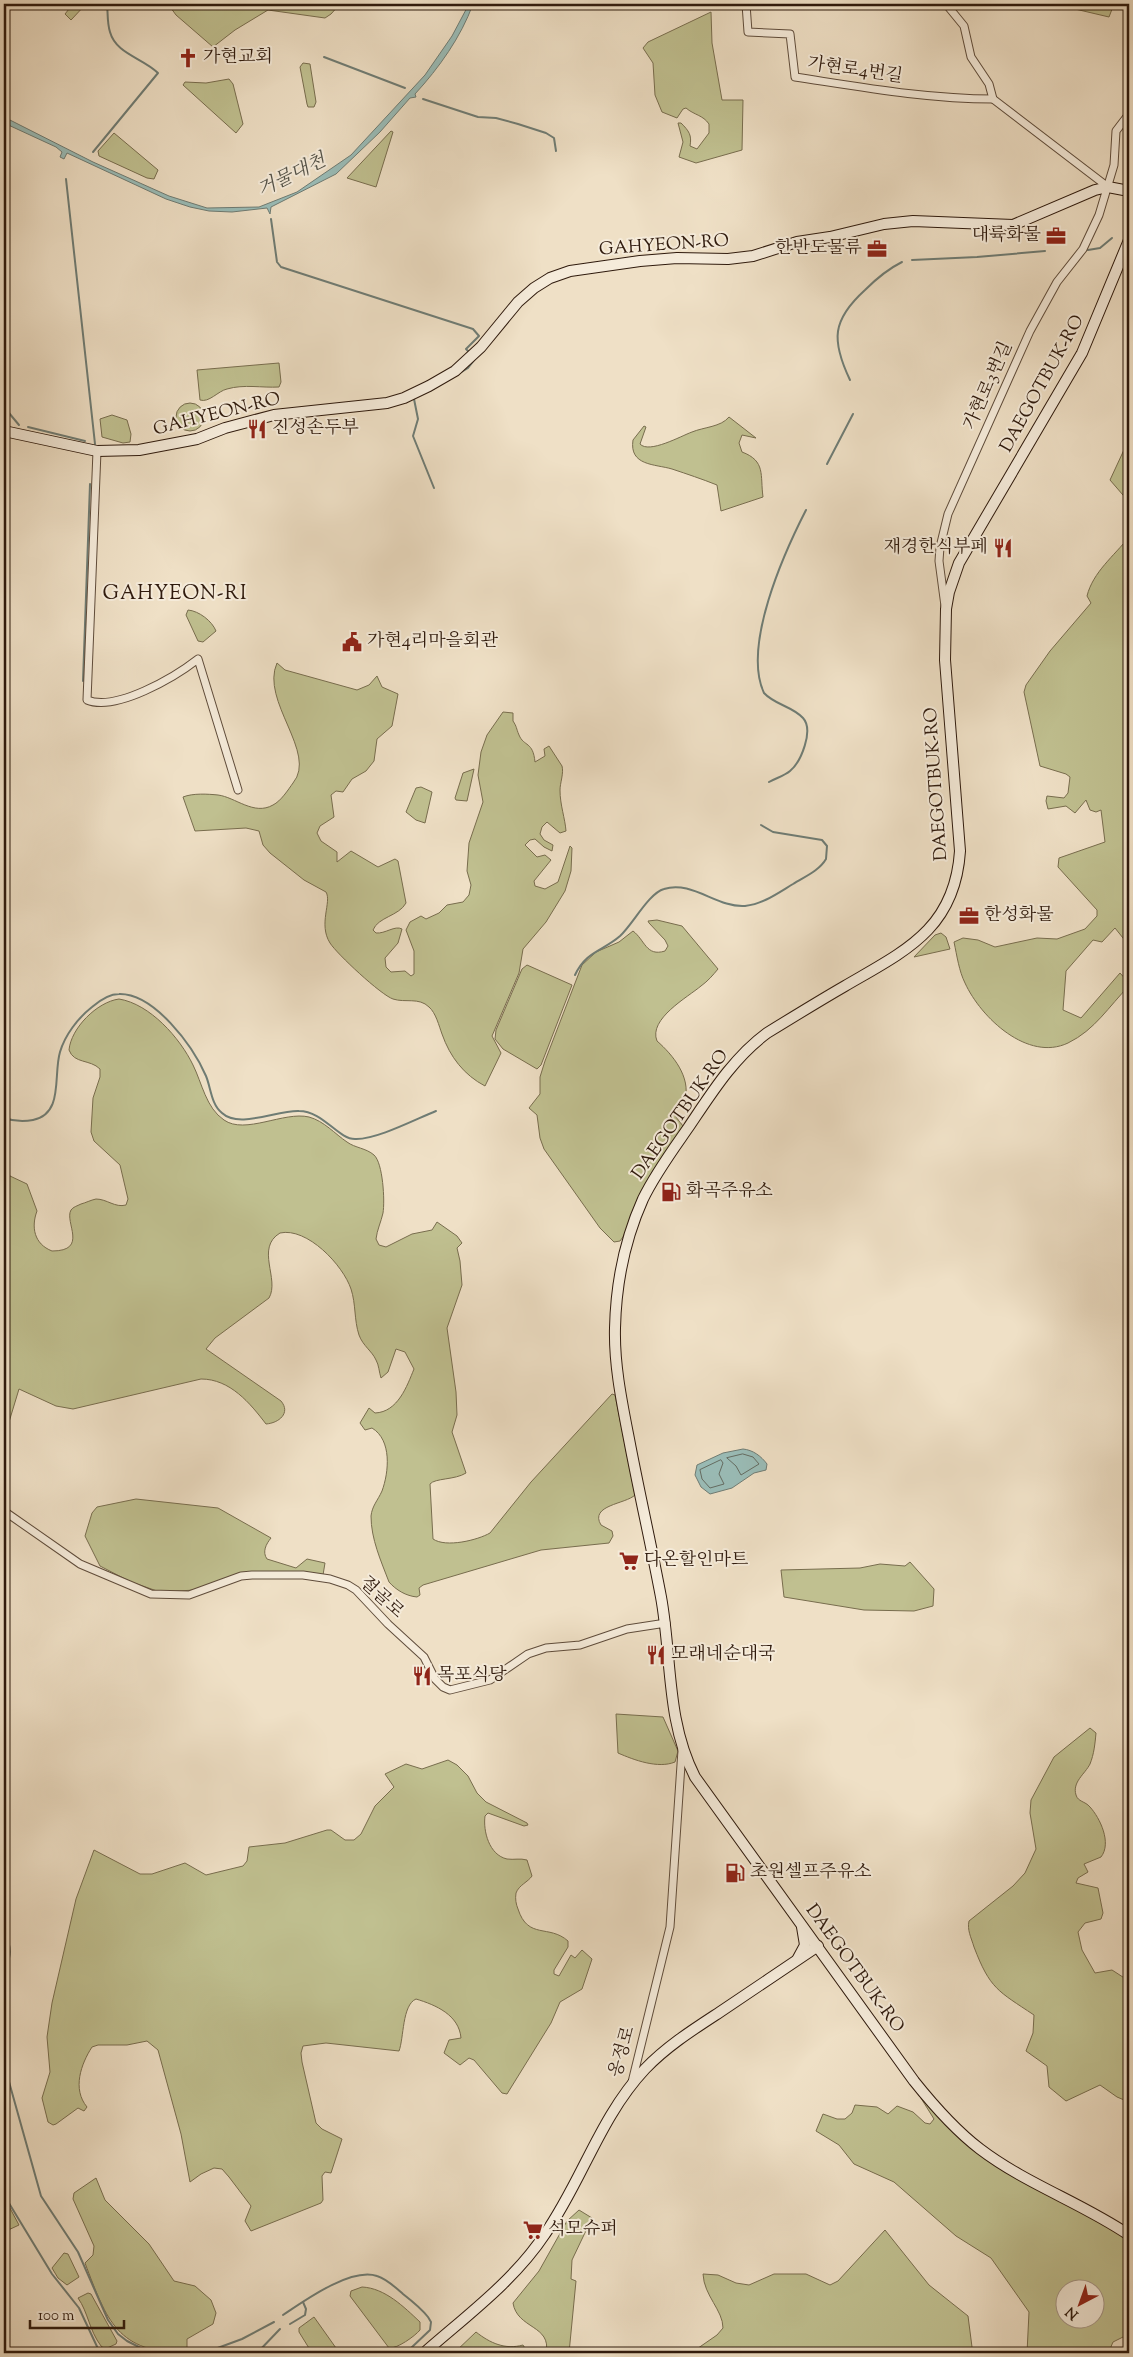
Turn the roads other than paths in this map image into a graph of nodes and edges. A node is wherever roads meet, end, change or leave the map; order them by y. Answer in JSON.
{"nodes":[{"id":1,"x":746,"y":4,"type":"edge"},
{"id":2,"x":946,"y":4,"type":"edge"},
{"id":3,"x":993,"y":99,"type":"junction"},
{"id":4,"x":1129,"y":114,"type":"edge"},
{"id":5,"x":1129,"y":187,"type":"edge"},
{"id":6,"x":1113,"y":188,"type":"junction"},
{"id":7,"x":1129,"y":191,"type":"edge"},
{"id":8,"x":1129,"y":198,"type":"edge"},
{"id":9,"x":1129,"y":240,"type":"edge"},
{"id":10,"x":4,"y":431,"type":"edge"},
{"id":11,"x":96,"y":451,"type":"junction"},
{"id":12,"x":946,"y":609,"type":"junction"},
{"id":13,"x":238,"y":790,"type":"dead end"},
{"id":14,"x":4,"y":1511,"type":"edge"},
{"id":15,"x":666,"y":1623,"type":"junction"},
{"id":16,"x":682,"y":1747,"type":"junction"},
{"id":17,"x":799,"y":1919,"type":"junction"},
{"id":18,"x":818,"y":1946,"type":"junction"},
{"id":19,"x":794,"y":1962,"type":"junction"},
{"id":20,"x":833,"y":1968,"type":"junction"},
{"id":21,"x":631,"y":2086,"type":"junction"},
{"id":22,"x":1129,"y":2235,"type":"edge"},
{"id":23,"x":424,"y":2353,"type":"edge"}],
"edges":[{"from":1,"to":3,"type":"street","name":"가현로4번길"},
{"from":2,"to":3,"type":"street"},
{"from":3,"to":6,"type":"street"},
{"from":4,"to":6,"type":"street","name":"가현로3번길"},
{"from":5,"to":6,"type":"street"},
{"from":6,"to":7,"type":"street","name":"GAHYEON-RO"},
{"from":6,"to":8,"type":"street"},
{"from":6,"to":11,"type":"street","name":"GAHYEON-RO"},
{"from":6,"to":12,"type":"street","name":"가현로3번길"},
{"from":9,"to":12,"type":"street","name":"DAEGOTBUK-RO"},
{"from":10,"to":11,"type":"street","name":"GAHYEON-RO"},
{"from":11,"to":13,"type":"street"},
{"from":12,"to":15,"type":"street","name":"DAEGOTBUK-RO"},
{"from":14,"to":15,"type":"street","name":"절골로"},
{"from":15,"to":16,"type":"street","name":"DAEGOTBUK-RO"},
{"from":16,"to":17,"type":"street","name":"DAEGOTBUK-RO"},
{"from":16,"to":21,"type":"street","name":"옹정로"},
{"from":17,"to":18,"type":"street","name":"DAEGOTBUK-RO"},
{"from":17,"to":19,"type":"street"},
{"from":18,"to":19,"type":"street"},
{"from":18,"to":20,"type":"street","name":"DAEGOTBUK-RO"},
{"from":19,"to":20,"type":"street"},
{"from":19,"to":21,"type":"street"},
{"from":20,"to":22,"type":"street","name":"DAEGOTBUK-RO"},
{"from":21,"to":23,"type":"street","name":"옹정로"}]}
